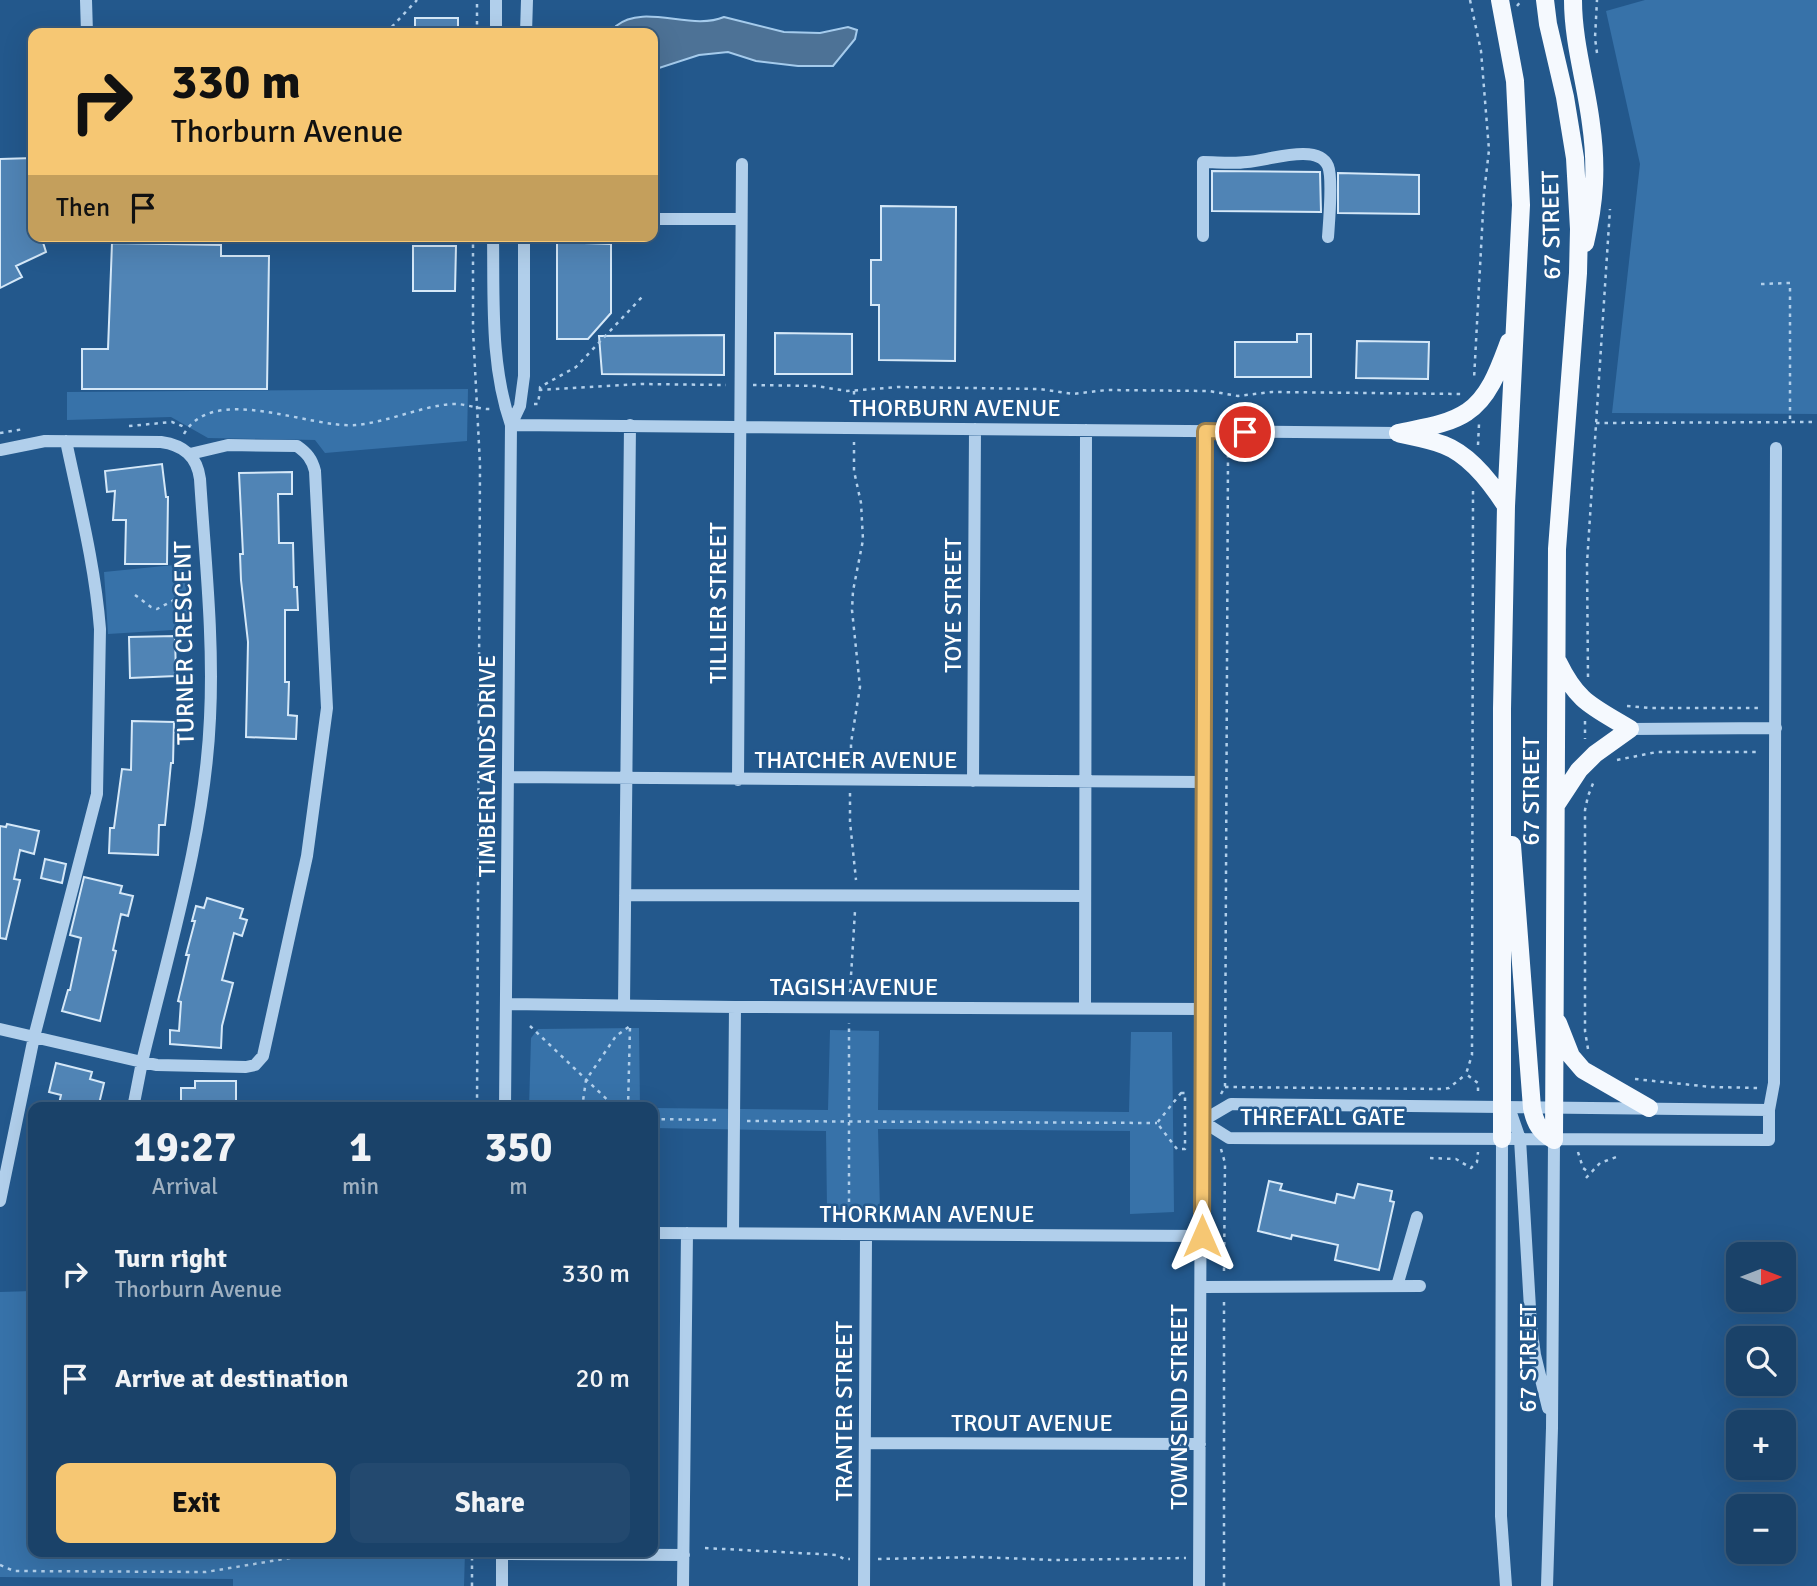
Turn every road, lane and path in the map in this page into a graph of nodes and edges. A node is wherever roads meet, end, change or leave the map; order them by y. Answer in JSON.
{"nodes":[{"id":1,"x":86,"y":0,"type":"edge"},
{"id":2,"x":417,"y":0,"type":"edge"},
{"id":3,"x":477,"y":0,"type":"edge"},
{"id":4,"x":496,"y":0,"type":"edge"},
{"id":5,"x":527,"y":0,"type":"edge"},
{"id":6,"x":1469,"y":0,"type":"edge"},
{"id":7,"x":1500,"y":0,"type":"edge"},
{"id":8,"x":1545,"y":0,"type":"edge"},
{"id":9,"x":1573,"y":0,"type":"edge"},
{"id":10,"x":1597,"y":0,"type":"edge"},
{"id":11,"x":1483,"y":13,"type":"dead end"},
{"id":12,"x":1473,"y":14,"type":"junction"},
{"id":13,"x":87,"y":28,"type":"edge"},
{"id":14,"x":391,"y":28,"type":"edge"},
{"id":15,"x":477,"y":28,"type":"edge"},
{"id":16,"x":496,"y":28,"type":"edge"},
{"id":17,"x":526,"y":28,"type":"edge"},
{"id":18,"x":1599,"y":65,"type":"dead end"},
{"id":19,"x":742,"y":164,"type":"dead end"},
{"id":20,"x":1610,"y":203,"type":"dead end"},
{"id":21,"x":658,"y":219,"type":"edge"},
{"id":22,"x":741,"y":219,"type":"junction"},
{"id":23,"x":1203,"y":236,"type":"dead end"},
{"id":24,"x":1328,"y":237,"type":"dead end"},
{"id":25,"x":473,"y":242,"type":"edge"},
{"id":26,"x":493,"y":242,"type":"edge"},
{"id":27,"x":524,"y":242,"type":"edge"},
{"id":28,"x":1578,"y":273,"type":"junction"},
{"id":29,"x":1761,"y":284,"type":"dead end"},
{"id":30,"x":642,"y":297,"type":"dead end"},
{"id":31,"x":1516,"y":322,"type":"junction"},
{"id":32,"x":741,"y":385,"type":"junction"},
{"id":33,"x":1470,"y":387,"type":"dead end"},
{"id":34,"x":540,"y":390,"type":"junction"},
{"id":35,"x":853,"y":391,"type":"junction"},
{"id":36,"x":1466,"y":391,"type":"dead end"},
{"id":37,"x":1461,"y":394,"type":"junction"},
{"id":38,"x":1466,"y":401,"type":"dead end"},
{"id":39,"x":538,"y":404,"type":"dead end"},
{"id":40,"x":477,"y":408,"type":"junction"},
{"id":41,"x":490,"y":409,"type":"dead end"},
{"id":42,"x":853,"y":417,"type":"dead end"},
{"id":43,"x":1479,"y":420,"type":"dead end"},
{"id":44,"x":1790,"y":422,"type":"junction"},
{"id":45,"x":1817,"y":422,"type":"edge"},
{"id":46,"x":1596,"y":423,"type":"junction"},
{"id":47,"x":511,"y":425,"type":"junction"},
{"id":48,"x":630,"y":425,"type":"junction"},
{"id":49,"x":740,"y":427,"type":"junction"},
{"id":50,"x":975,"y":429,"type":"junction"},
{"id":51,"x":1086,"y":430,"type":"junction"},
{"id":52,"x":1205,"y":431,"type":"junction"},
{"id":53,"x":1398,"y":433,"type":"junction"},
{"id":54,"x":854,"y":439,"type":"dead end"},
{"id":55,"x":66,"y":440,"type":"junction"},
{"id":56,"x":178,"y":446,"type":"junction"},
{"id":57,"x":1478,"y":447,"type":"dead end"},
{"id":58,"x":1776,"y":448,"type":"dead end"},
{"id":59,"x":0,"y":450,"type":"edge"},
{"id":60,"x":190,"y":454,"type":"junction"},
{"id":61,"x":1228,"y":455,"type":"dead end"},
{"id":62,"x":1470,"y":483,"type":"dead end"},
{"id":63,"x":1506,"y":506,"type":"junction"},
{"id":64,"x":207,"y":587,"type":"junction"},
{"id":65,"x":135,"y":595,"type":"dead end"},
{"id":66,"x":1555,"y":656,"type":"junction"},
{"id":67,"x":1592,"y":685,"type":"dead end"},
{"id":68,"x":1620,"y":705,"type":"dead end"},
{"id":69,"x":1767,"y":708,"type":"dead end"},
{"id":70,"x":1502,"y":709,"type":"junction"},
{"id":71,"x":1587,"y":718,"type":"dead end"},
{"id":72,"x":1776,"y":728,"type":"junction"},
{"id":73,"x":1630,"y":729,"type":"junction"},
{"id":74,"x":1587,"y":744,"type":"dead end"},
{"id":75,"x":1768,"y":752,"type":"dead end"},
{"id":76,"x":1615,"y":761,"type":"dead end"},
{"id":77,"x":1598,"y":775,"type":"dead end"},
{"id":78,"x":508,"y":777,"type":"junction"},
{"id":79,"x":626,"y":779,"type":"junction"},
{"id":80,"x":738,"y":780,"type":"junction"},
{"id":81,"x":850,"y":780,"type":"junction"},
{"id":82,"x":973,"y":781,"type":"junction"},
{"id":83,"x":1086,"y":782,"type":"junction"},
{"id":84,"x":1203,"y":782,"type":"junction"},
{"id":85,"x":1556,"y":805,"type":"junction"},
{"id":86,"x":625,"y":895,"type":"junction"},
{"id":87,"x":856,"y":895,"type":"junction"},
{"id":88,"x":1086,"y":896,"type":"junction"},
{"id":89,"x":850,"y":997,"type":"dead end"},
{"id":90,"x":506,"y":1004,"type":"junction"},
{"id":91,"x":624,"y":1006,"type":"junction"},
{"id":92,"x":735,"y":1007,"type":"junction"},
{"id":93,"x":1086,"y":1009,"type":"junction"},
{"id":94,"x":1203,"y":1009,"type":"junction"},
{"id":95,"x":1554,"y":1015,"type":"junction"},
{"id":96,"x":849,"y":1016,"type":"dead end"},
{"id":97,"x":530,"y":1026,"type":"dead end"},
{"id":98,"x":0,"y":1029,"type":"edge"},
{"id":99,"x":34,"y":1037,"type":"junction"},
{"id":100,"x":1593,"y":1056,"type":"dead end"},
{"id":101,"x":142,"y":1062,"type":"junction"},
{"id":102,"x":1466,"y":1074,"type":"junction"},
{"id":103,"x":1629,"y":1077,"type":"dead end"},
{"id":104,"x":586,"y":1080,"type":"junction"},
{"id":105,"x":1475,"y":1081,"type":"dead end"},
{"id":106,"x":1225,"y":1087,"type":"junction"},
{"id":107,"x":1764,"y":1089,"type":"dead end"},
{"id":108,"x":1221,"y":1093,"type":"dead end"},
{"id":109,"x":134,"y":1102,"type":"edge"},
{"id":110,"x":477,"y":1102,"type":"edge"},
{"id":111,"x":505,"y":1102,"type":"edge"},
{"id":112,"x":583,"y":1102,"type":"edge"},
{"id":113,"x":610,"y":1102,"type":"edge"},
{"id":114,"x":628,"y":1102,"type":"edge"},
{"id":115,"x":1502,"y":1107,"type":"junction"},
{"id":116,"x":1532,"y":1108,"type":"junction"},
{"id":117,"x":1554,"y":1108,"type":"junction"},
{"id":118,"x":1648,"y":1108,"type":"junction"},
{"id":119,"x":1769,"y":1110,"type":"junction"},
{"id":120,"x":658,"y":1119,"type":"edge"},
{"id":121,"x":734,"y":1121,"type":"junction"},
{"id":122,"x":848,"y":1121,"type":"junction"},
{"id":123,"x":1202,"y":1121,"type":"junction"},
{"id":124,"x":1157,"y":1123,"type":"junction"},
{"id":125,"x":1502,"y":1139,"type":"junction"},
{"id":126,"x":1520,"y":1139,"type":"junction"},
{"id":127,"x":1554,"y":1140,"type":"junction"},
{"id":128,"x":1221,"y":1154,"type":"dead end"},
{"id":129,"x":1619,"y":1156,"type":"dead end"},
{"id":130,"x":1430,"y":1158,"type":"dead end"},
{"id":131,"x":1478,"y":1162,"type":"dead end"},
{"id":132,"x":1583,"y":1168,"type":"dead end"},
{"id":133,"x":1590,"y":1173,"type":"junction"},
{"id":134,"x":1586,"y":1178,"type":"dead end"},
{"id":135,"x":0,"y":1201,"type":"edge"},
{"id":136,"x":1417,"y":1217,"type":"dead end"},
{"id":137,"x":849,"y":1223,"type":"dead end"},
{"id":138,"x":658,"y":1233,"type":"edge"},
{"id":139,"x":687,"y":1233,"type":"junction"},
{"id":140,"x":733,"y":1233,"type":"junction"},
{"id":141,"x":866,"y":1236,"type":"junction"},
{"id":142,"x":1202,"y":1236,"type":"junction"},
{"id":143,"x":1397,"y":1286,"type":"junction"},
{"id":144,"x":1420,"y":1286,"type":"dead end"},
{"id":145,"x":1201,"y":1287,"type":"junction"},
{"id":146,"x":1224,"y":1287,"type":"junction"},
{"id":147,"x":1552,"y":1429,"type":"junction"},
{"id":148,"x":864,"y":1443,"type":"junction"},
{"id":149,"x":1200,"y":1444,"type":"junction"},
{"id":150,"x":705,"y":1548,"type":"dead end"},
{"id":151,"x":658,"y":1555,"type":"edge"},
{"id":152,"x":684,"y":1555,"type":"junction"},
{"id":153,"x":296,"y":1557,"type":"edge"},
{"id":154,"x":472,"y":1557,"type":"edge"},
{"id":155,"x":502,"y":1557,"type":"edge"},
{"id":156,"x":1189,"y":1558,"type":"dead end"},
{"id":157,"x":855,"y":1559,"type":"dead end"},
{"id":158,"x":871,"y":1560,"type":"dead end"},
{"id":159,"x":0,"y":1565,"type":"edge"},
{"id":160,"x":472,"y":1586,"type":"edge"},
{"id":161,"x":502,"y":1586,"type":"edge"},
{"id":162,"x":683,"y":1586,"type":"edge"},
{"id":163,"x":864,"y":1586,"type":"edge"},
{"id":164,"x":1199,"y":1586,"type":"edge"},
{"id":165,"x":1224,"y":1586,"type":"edge"},
{"id":166,"x":1506,"y":1586,"type":"edge"},
{"id":167,"x":1547,"y":1586,"type":"edge"}],
"edges":[{"from":1,"to":13,"type":"street"},
{"from":2,"to":14,"type":"path"},
{"from":3,"to":15,"type":"path"},
{"from":4,"to":16,"type":"street"},
{"from":5,"to":17,"type":"street"},
{"from":6,"to":12,"type":"path"},
{"from":7,"to":31,"type":"main road","name":"67 STREET"},
{"from":8,"to":28,"type":"main road","name":"67 STREET"},
{"from":9,"to":28,"type":"main road"},
{"from":10,"to":18,"type":"path"},
{"from":11,"to":12,"type":"path"},
{"from":12,"to":33,"type":"path"},
{"from":19,"to":22,"type":"street","name":"TILLIER STREET"},
{"from":20,"to":46,"type":"path"},
{"from":21,"to":22,"type":"street"},
{"from":22,"to":32,"type":"street","name":"TILLIER STREET"},
{"from":23,"to":24,"type":"street"},
{"from":25,"to":40,"type":"path"},
{"from":26,"to":47,"type":"street","name":"TIMBERLANDS DRIVE"},
{"from":27,"to":47,"type":"street","name":"TIMBERLANDS DRIVE"},
{"from":28,"to":66,"type":"main road","name":"67 STREET"},
{"from":29,"to":44,"type":"path"},
{"from":30,"to":34,"type":"path"},
{"from":31,"to":53,"type":"main road"},
{"from":31,"to":63,"type":"main road","name":"67 STREET"},
{"from":32,"to":34,"type":"path"},
{"from":32,"to":35,"type":"path"},
{"from":32,"to":49,"type":"street","name":"TILLIER STREET"},
{"from":34,"to":39,"type":"path"},
{"from":35,"to":37,"type":"path"},
{"from":35,"to":42,"type":"path"},
{"from":36,"to":37,"type":"path"},
{"from":37,"to":38,"type":"path"},
{"from":40,"to":41,"type":"path"},
{"from":40,"to":56,"type":"path"},
{"from":40,"to":110,"type":"path"},
{"from":43,"to":57,"type":"path"},
{"from":44,"to":45,"type":"path"},
{"from":44,"to":46,"type":"path"},
{"from":46,"to":67,"type":"path"},
{"from":47,"to":48,"type":"street","name":"THORBURN AVENUE"},
{"from":47,"to":78,"type":"street","name":"TIMBERLANDS DRIVE"},
{"from":48,"to":49,"type":"street","name":"THORBURN AVENUE"},
{"from":48,"to":79,"type":"street"},
{"from":49,"to":50,"type":"street","name":"THORBURN AVENUE"},
{"from":49,"to":80,"type":"street","name":"TILLIER STREET"},
{"from":50,"to":51,"type":"street","name":"THORBURN AVENUE"},
{"from":50,"to":82,"type":"street","name":"TOYE STREET"},
{"from":51,"to":52,"type":"street","name":"THORBURN AVENUE"},
{"from":51,"to":83,"type":"street"},
{"from":52,"to":53,"type":"street","name":"THORBURN AVENUE"},
{"from":52,"to":84,"type":"street","name":"TOWNSEND STREET"},
{"from":53,"to":63,"type":"main road"},
{"from":54,"to":81,"type":"path"},
{"from":55,"to":56,"type":"street"},
{"from":55,"to":59,"type":"street"},
{"from":55,"to":99,"type":"street"},
{"from":56,"to":60,"type":"street"},
{"from":58,"to":72,"type":"street"},
{"from":60,"to":64,"type":"street","name":"TURNER CRESCENT"},
{"from":60,"to":101,"type":"street"},
{"from":61,"to":106,"type":"path"},
{"from":62,"to":102,"type":"path"},
{"from":63,"to":70,"type":"main road","name":"67 STREET"},
{"from":64,"to":65,"type":"path"},
{"from":64,"to":101,"type":"street","name":"TURNER CRESCENT"},
{"from":66,"to":73,"type":"main road"},
{"from":66,"to":85,"type":"main road","name":"67 STREET"},
{"from":68,"to":69,"type":"path"},
{"from":70,"to":115,"type":"main road","name":"67 STREET"},
{"from":70,"to":116,"type":"main road"},
{"from":71,"to":74,"type":"path"},
{"from":72,"to":73,"type":"street"},
{"from":72,"to":119,"type":"street"},
{"from":73,"to":85,"type":"main road"},
{"from":75,"to":76,"type":"path"},
{"from":77,"to":100,"type":"path"},
{"from":78,"to":79,"type":"street","name":"THATCHER AVENUE"},
{"from":78,"to":90,"type":"street","name":"TIMBERLANDS DRIVE"},
{"from":79,"to":80,"type":"street","name":"THATCHER AVENUE"},
{"from":79,"to":86,"type":"street"},
{"from":80,"to":81,"type":"street","name":"THATCHER AVENUE"},
{"from":81,"to":82,"type":"street","name":"THATCHER AVENUE"},
{"from":81,"to":87,"type":"path"},
{"from":82,"to":83,"type":"street","name":"THATCHER AVENUE"},
{"from":83,"to":84,"type":"street","name":"THATCHER AVENUE"},
{"from":83,"to":88,"type":"street"},
{"from":84,"to":94,"type":"street","name":"TOWNSEND STREET"},
{"from":85,"to":95,"type":"main road","name":"67 STREET"},
{"from":86,"to":87,"type":"street"},
{"from":86,"to":91,"type":"street"},
{"from":87,"to":88,"type":"street"},
{"from":87,"to":89,"type":"path"},
{"from":88,"to":93,"type":"street"},
{"from":90,"to":91,"type":"street","name":"TAGISH AVENUE"},
{"from":90,"to":111,"type":"street","name":"TIMBERLANDS DRIVE"},
{"from":91,"to":92,"type":"street","name":"TAGISH AVENUE"},
{"from":92,"to":93,"type":"street","name":"TAGISH AVENUE"},
{"from":92,"to":121,"type":"street"},
{"from":93,"to":94,"type":"street","name":"TAGISH AVENUE"},
{"from":94,"to":123,"type":"street","name":"TOWNSEND STREET"},
{"from":95,"to":117,"type":"main road","name":"67 STREET"},
{"from":95,"to":118,"type":"main road"},
{"from":96,"to":122,"type":"path"},
{"from":97,"to":104,"type":"path"},
{"from":98,"to":99,"type":"street"},
{"from":99,"to":101,"type":"street"},
{"from":99,"to":135,"type":"street"},
{"from":101,"to":109,"type":"street","name":"TURNER CRESCENT"},
{"from":102,"to":105,"type":"path"},
{"from":102,"to":106,"type":"path"},
{"from":103,"to":107,"type":"path"},
{"from":104,"to":112,"type":"path"},
{"from":104,"to":113,"type":"path"},
{"from":104,"to":114,"type":"path"},
{"from":106,"to":108,"type":"path"},
{"from":115,"to":116,"type":"street","name":"THREFALL GATE"},
{"from":115,"to":123,"type":"street","name":"THREFALL GATE"},
{"from":115,"to":125,"type":"main road","name":"67 STREET"},
{"from":115,"to":126,"type":"street"},
{"from":116,"to":117,"type":"street","name":"THREFALL GATE"},
{"from":116,"to":127,"type":"main road"},
{"from":117,"to":118,"type":"street","name":"THREFALL GATE"},
{"from":117,"to":127,"type":"main road","name":"67 STREET"},
{"from":118,"to":119,"type":"street","name":"THREFALL GATE"},
{"from":119,"to":127,"type":"street","name":"THREFALL GATE"},
{"from":120,"to":121,"type":"path"},
{"from":121,"to":122,"type":"path"},
{"from":121,"to":140,"type":"street"},
{"from":122,"to":124,"type":"path"},
{"from":122,"to":137,"type":"path"},
{"from":123,"to":125,"type":"street","name":"THREFALL GATE"},
{"from":123,"to":142,"type":"street","name":"TOWNSEND STREET"},
{"from":124,"to":124,"type":"path"},
{"from":125,"to":126,"type":"street","name":"THREFALL GATE"},
{"from":125,"to":166,"type":"street","name":"67 STREET"},
{"from":126,"to":127,"type":"street","name":"THREFALL GATE"},
{"from":126,"to":147,"type":"street"},
{"from":127,"to":147,"type":"street","name":"67 STREET"},
{"from":128,"to":146,"type":"path"},
{"from":129,"to":133,"type":"path"},
{"from":130,"to":131,"type":"path"},
{"from":132,"to":133,"type":"path"},
{"from":133,"to":134,"type":"path"},
{"from":136,"to":143,"type":"street"},
{"from":138,"to":139,"type":"street","name":"THORKMAN AVENUE"},
{"from":139,"to":140,"type":"street","name":"THORKMAN AVENUE"},
{"from":139,"to":152,"type":"street"},
{"from":140,"to":141,"type":"street","name":"THORKMAN AVENUE"},
{"from":141,"to":142,"type":"street","name":"THORKMAN AVENUE"},
{"from":141,"to":148,"type":"street","name":"TRANTER STREET"},
{"from":142,"to":145,"type":"street","name":"TOWNSEND STREET"},
{"from":143,"to":144,"type":"street"},
{"from":143,"to":146,"type":"street"},
{"from":145,"to":146,"type":"street"},
{"from":145,"to":149,"type":"street","name":"TOWNSEND STREET"},
{"from":146,"to":165,"type":"path"},
{"from":147,"to":167,"type":"street","name":"67 STREET"},
{"from":148,"to":149,"type":"street","name":"TROUT AVENUE"},
{"from":148,"to":163,"type":"street","name":"TRANTER STREET"},
{"from":149,"to":164,"type":"street","name":"TOWNSEND STREET"},
{"from":150,"to":157,"type":"path"},
{"from":151,"to":152,"type":"street"},
{"from":152,"to":162,"type":"street"},
{"from":153,"to":159,"type":"path"},
{"from":154,"to":160,"type":"path"},
{"from":155,"to":161,"type":"street"},
{"from":156,"to":158,"type":"path"}]}
